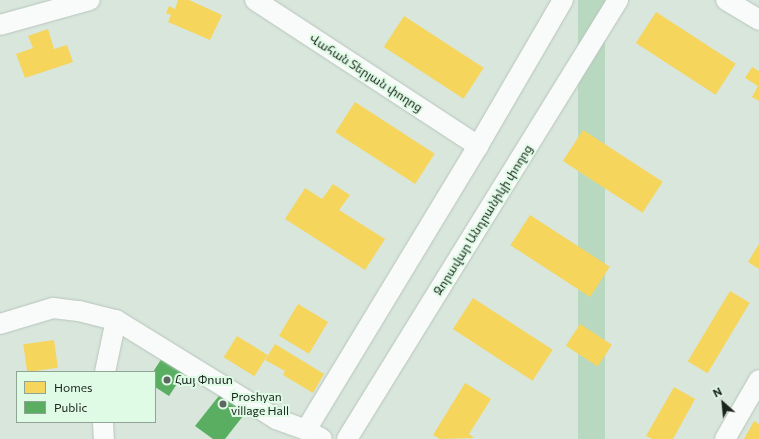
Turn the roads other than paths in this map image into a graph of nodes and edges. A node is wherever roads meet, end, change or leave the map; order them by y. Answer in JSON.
{"nodes":[{"id":1,"x":90,"y":0,"type":"edge"},
{"id":2,"x":255,"y":0,"type":"edge"},
{"id":3,"x":563,"y":0,"type":"edge"},
{"id":4,"x":618,"y":0,"type":"edge"},
{"id":5,"x":726,"y":0,"type":"edge"},
{"id":6,"x":759,"y":20,"type":"edge"},
{"id":7,"x":0,"y":25,"type":"edge"},
{"id":8,"x":478,"y":146,"type":"junction"},
{"id":9,"x":116,"y":320,"type":"junction"},
{"id":10,"x":0,"y":324,"type":"edge"},
{"id":11,"x":105,"y":371,"type":"edge"},
{"id":12,"x":759,"y":380,"type":"edge"},
{"id":13,"x":103,"y":423,"type":"edge"},
{"id":14,"x":314,"y":434,"type":"edge"},
{"id":15,"x":104,"y":439,"type":"edge"},
{"id":16,"x":347,"y":439,"type":"edge"},
{"id":17,"x":725,"y":439,"type":"edge"}],
"edges":[{"from":1,"to":7,"type":"street"},
{"from":2,"to":8,"type":"street","name":"Վահան Տերյան փողոց"},
{"from":3,"to":8,"type":"street"},
{"from":4,"to":16,"type":"street","name":"Զորավար Անդրանիկի փողոց"},
{"from":5,"to":6,"type":"street"},
{"from":8,"to":14,"type":"street"},
{"from":9,"to":10,"type":"street"},
{"from":9,"to":11,"type":"street"},
{"from":9,"to":14,"type":"street"},
{"from":12,"to":17,"type":"street"},
{"from":13,"to":15,"type":"street"}]}
